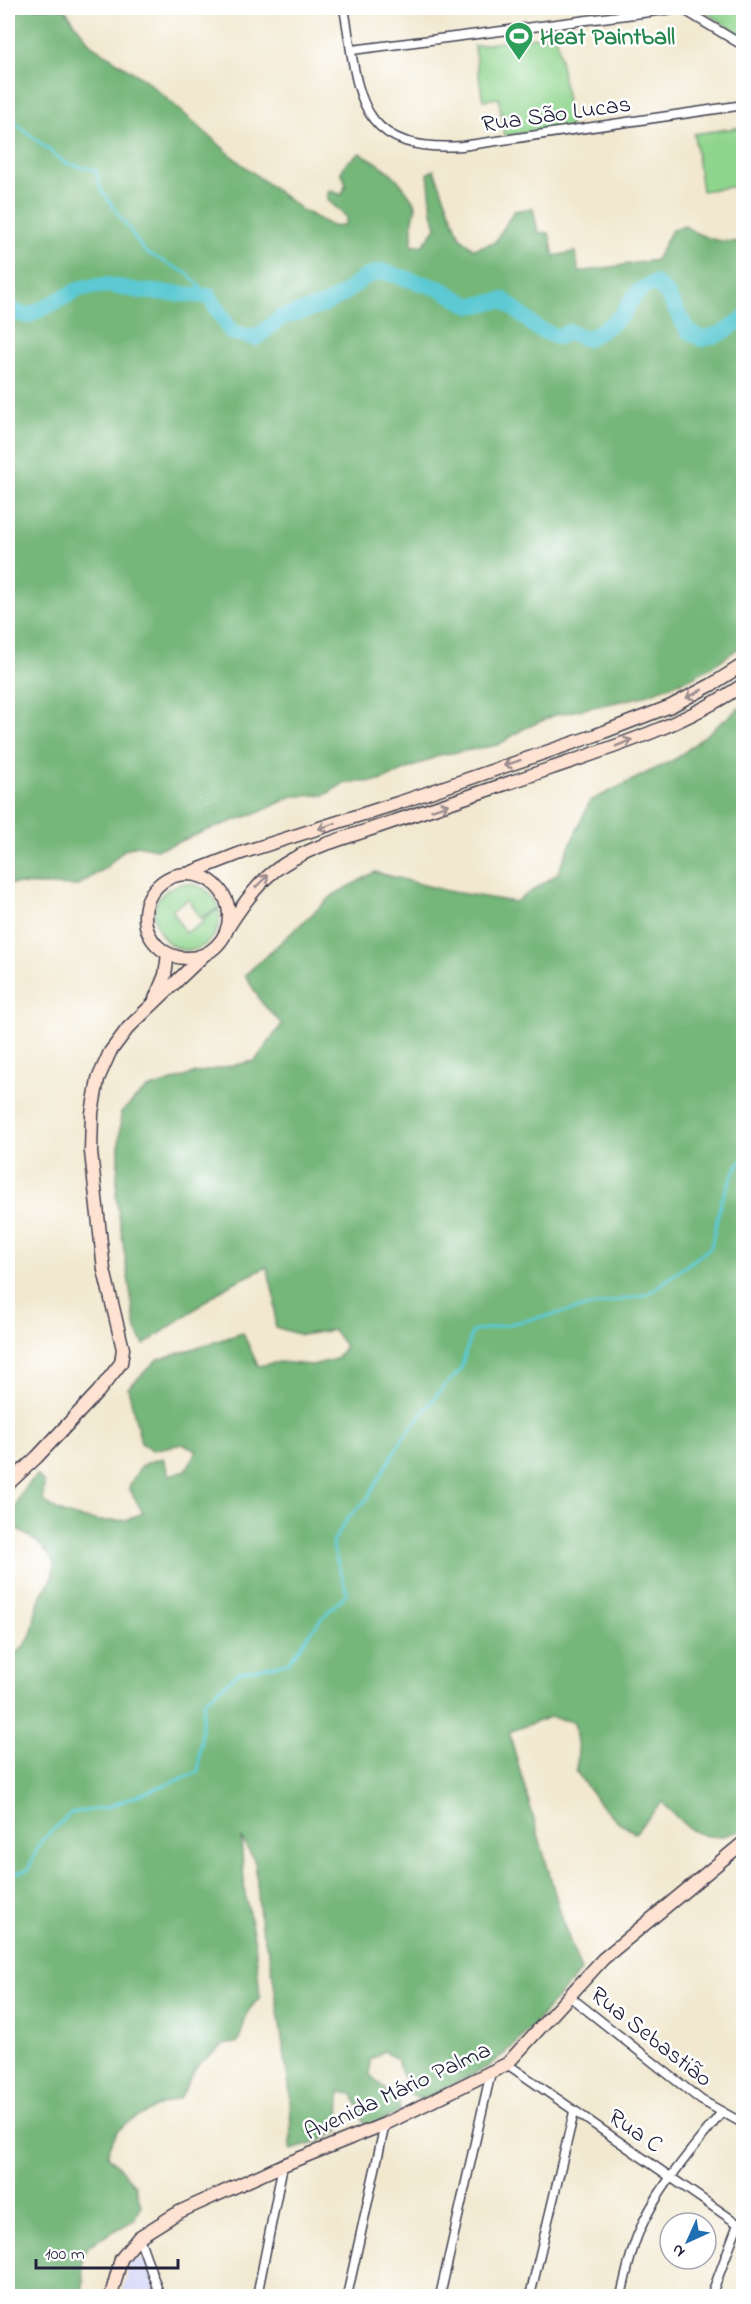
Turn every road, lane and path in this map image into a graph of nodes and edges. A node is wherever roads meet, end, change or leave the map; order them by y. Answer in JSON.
{"nodes":[{"id":1,"x":344,"y":8,"type":"edge"},
{"id":2,"x":681,"y":8,"type":"edge"},
{"id":3,"x":744,"y":46,"type":"edge"},
{"id":4,"x":352,"y":50,"type":"junction"},
{"id":5,"x":744,"y":105,"type":"edge"},
{"id":6,"x":744,"y":664,"type":"edge"},
{"id":7,"x":744,"y":684,"type":"edge"},
{"id":8,"x":187,"y":874,"type":"junction"},
{"id":9,"x":227,"y":929,"type":"junction"},
{"id":10,"x":168,"y":954,"type":"junction"},
{"id":11,"x":204,"y":955,"type":"junction"},
{"id":12,"x":154,"y":1002,"type":"junction"},
{"id":13,"x":8,"y":1484,"type":"edge"},
{"id":14,"x":744,"y":1842,"type":"edge"},
{"id":15,"x":569,"y":1996,"type":"junction"},
{"id":16,"x":507,"y":2064,"type":"junction"},
{"id":17,"x":491,"y":2072,"type":"junction"},
{"id":18,"x":574,"y":2112,"type":"junction"},
{"id":19,"x":722,"y":2112,"type":"junction"},
{"id":20,"x":385,"y":2124,"type":"junction"},
{"id":21,"x":744,"y":2124,"type":"edge"},
{"id":22,"x":283,"y":2165,"type":"junction"},
{"id":23,"x":670,"y":2177,"type":"junction"},
{"id":24,"x":741,"y":2226,"type":"edge"},
{"id":25,"x":139,"y":2236,"type":"junction"},
{"id":26,"x":111,"y":2296,"type":"edge"},
{"id":27,"x":160,"y":2296,"type":"edge"},
{"id":28,"x":257,"y":2296,"type":"edge"},
{"id":29,"x":347,"y":2296,"type":"edge"},
{"id":30,"x":440,"y":2296,"type":"edge"},
{"id":31,"x":530,"y":2296,"type":"edge"},
{"id":32,"x":621,"y":2296,"type":"edge"},
{"id":33,"x":711,"y":2296,"type":"edge"}],
"edges":[{"from":1,"to":4,"type":"street"},
{"from":2,"to":3,"type":"street"},
{"from":2,"to":4,"type":"street"},
{"from":4,"to":5,"type":"street","name":"Rua São Lucas"},
{"from":6,"to":8,"type":"main road","one_way":true},
{"from":9,"to":7,"type":"main road","one_way":true},
{"from":8,"to":9,"type":"main road"},
{"from":8,"to":10,"type":"main road"},
{"from":9,"to":11,"type":"main road"},
{"from":10,"to":11,"type":"main road"},
{"from":10,"to":12,"type":"main road"},
{"from":11,"to":12,"type":"main road"},
{"from":12,"to":13,"type":"main road"},
{"from":14,"to":15,"type":"main road","name":"Avenida Mário Palma"},
{"from":15,"to":16,"type":"main road","name":"Avenida Mário Palma"},
{"from":15,"to":19,"type":"street","name":"Rua Sebastião"},
{"from":16,"to":17,"type":"main road","name":"Avenida Mário Palma"},
{"from":16,"to":18,"type":"street","name":"Rua C"},
{"from":17,"to":20,"type":"main road","name":"Avenida Mário Palma"},
{"from":17,"to":30,"type":"street"},
{"from":18,"to":23,"type":"street","name":"Rua C"},
{"from":18,"to":31,"type":"street"},
{"from":19,"to":21,"type":"street","name":"Rua Sebastião"},
{"from":19,"to":23,"type":"street"},
{"from":20,"to":22,"type":"main road","name":"Avenida Mário Palma"},
{"from":20,"to":29,"type":"street"},
{"from":22,"to":25,"type":"main road","name":"Avenida Mário Palma"},
{"from":22,"to":28,"type":"street"},
{"from":23,"to":24,"type":"street","name":"Rua C"},
{"from":23,"to":32,"type":"street"},
{"from":24,"to":33,"type":"street"},
{"from":25,"to":26,"type":"main road","name":"Avenida Mário Palma"},
{"from":25,"to":27,"type":"street"}]}
